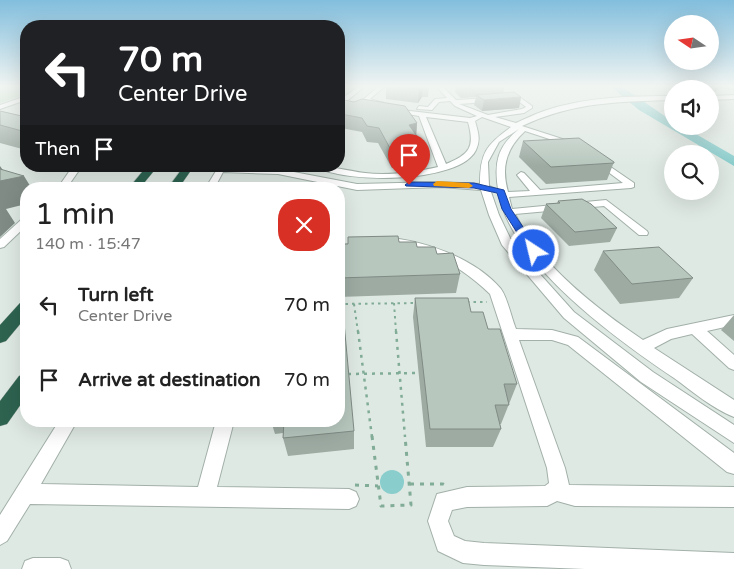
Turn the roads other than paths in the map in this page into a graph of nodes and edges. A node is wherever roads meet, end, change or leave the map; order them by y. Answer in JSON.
{"nodes":[{"id":1,"x":410,"y":113,"type":"edge"},
{"id":2,"x":479,"y":113,"type":"edge"},
{"id":3,"x":512,"y":113,"type":"edge"},
{"id":4,"x":546,"y":113,"type":"edge"},
{"id":5,"x":422,"y":114,"type":"junction"},
{"id":6,"x":486,"y":116,"type":"junction"},
{"id":7,"x":471,"y":120,"type":"junction"},
{"id":8,"x":522,"y":126,"type":"junction"},
{"id":9,"x":581,"y":148,"type":"junction"},
{"id":10,"x":564,"y":149,"type":"edge"},
{"id":11,"x":443,"y":168,"type":"junction"},
{"id":12,"x":345,"y":171,"type":"edge"},
{"id":13,"x":148,"y":172,"type":"edge"},
{"id":14,"x":274,"y":172,"type":"edge"},
{"id":15,"x":521,"y":174,"type":"dead end"},
{"id":16,"x":368,"y":176,"type":"junction"},
{"id":17,"x":139,"y":182,"type":"edge"},
{"id":18,"x":329,"y":182,"type":"edge"},
{"id":19,"x":345,"y":185,"type":"edge"},
{"id":20,"x":367,"y":187,"type":"junction"},
{"id":21,"x":485,"y":188,"type":"junction"},
{"id":22,"x":501,"y":193,"type":"junction"},
{"id":23,"x":538,"y":193,"type":"junction"},
{"id":24,"x":508,"y":212,"type":"junction"},
{"id":25,"x":20,"y":227,"type":"edge"},
{"id":26,"x":643,"y":233,"type":"dead end"},
{"id":27,"x":369,"y":239,"type":"edge"},
{"id":28,"x":0,"y":245,"type":"edge"},
{"id":29,"x":20,"y":314,"type":"edge"},
{"id":30,"x":734,"y":320,"type":"edge"},
{"id":31,"x":694,"y":327,"type":"junction"},
{"id":32,"x":510,"y":334,"type":"junction"},
{"id":33,"x":0,"y":336,"type":"edge"},
{"id":34,"x":641,"y":348,"type":"junction"},
{"id":35,"x":734,"y":364,"type":"edge"},
{"id":36,"x":20,"y":390,"type":"edge"},
{"id":37,"x":734,"y":409,"type":"edge"},
{"id":38,"x":0,"y":416,"type":"edge"},
{"id":39,"x":65,"y":427,"type":"edge"},
{"id":40,"x":223,"y":427,"type":"edge"},
{"id":41,"x":734,"y":435,"type":"edge"},
{"id":42,"x":734,"y":465,"type":"edge"},
{"id":43,"x":555,"y":491,"type":"junction"},
{"id":44,"x":24,"y":494,"type":"junction"},
{"id":45,"x":205,"y":497,"type":"junction"},
{"id":46,"x":734,"y":497,"type":"edge"},
{"id":47,"x":349,"y":499,"type":"dead end"},
{"id":48,"x":0,"y":534,"type":"edge"},
{"id":49,"x":734,"y":564,"type":"edge"},
{"id":50,"x":644,"y":565,"type":"edge"},
{"id":51,"x":33,"y":569,"type":"edge"},
{"id":52,"x":60,"y":569,"type":"edge"}],
"edges":[{"from":1,"to":5,"type":"street"},
{"from":2,"to":6,"type":"street"},
{"from":3,"to":6,"type":"street"},
{"from":4,"to":8,"type":"street"},
{"from":5,"to":7,"type":"street"},
{"from":5,"to":11,"type":"street"},
{"from":6,"to":7,"type":"street"},
{"from":6,"to":8,"type":"street"},
{"from":7,"to":11,"type":"street"},
{"from":8,"to":9,"type":"street"},
{"from":8,"to":21,"type":"street"},
{"from":8,"to":22,"type":"street"},
{"from":9,"to":10,"type":"street"},
{"from":9,"to":23,"type":"street"},
{"from":11,"to":16,"type":"street"},
{"from":12,"to":16,"type":"street"},
{"from":13,"to":17,"type":"highway"},
{"from":14,"to":18,"type":"street"},
{"from":15,"to":23,"type":"street"},
{"from":16,"to":20,"type":"street"},
{"from":19,"to":20,"type":"street"},
{"from":20,"to":21,"type":"street"},
{"from":21,"to":22,"type":"street"},
{"from":21,"to":41,"type":"street"},
{"from":22,"to":23,"type":"street"},
{"from":22,"to":24,"type":"street"},
{"from":24,"to":26,"type":"street"},
{"from":24,"to":34,"type":"street"},
{"from":25,"to":28,"type":"street"},
{"from":27,"to":32,"type":"street"},
{"from":29,"to":33,"type":"highway"},
{"from":30,"to":31,"type":"street"},
{"from":31,"to":34,"type":"street"},
{"from":31,"to":35,"type":"street"},
{"from":32,"to":42,"type":"street"},
{"from":32,"to":43,"type":"street"},
{"from":34,"to":37,"type":"street"},
{"from":36,"to":38,"type":"highway"},
{"from":39,"to":44,"type":"street"},
{"from":40,"to":45,"type":"street"},
{"from":43,"to":46,"type":"street"},
{"from":43,"to":50,"type":"street"},
{"from":44,"to":45,"type":"street"},
{"from":44,"to":48,"type":"street"},
{"from":45,"to":47,"type":"street"},
{"from":49,"to":50,"type":"street"},
{"from":51,"to":52,"type":"street"}]}
